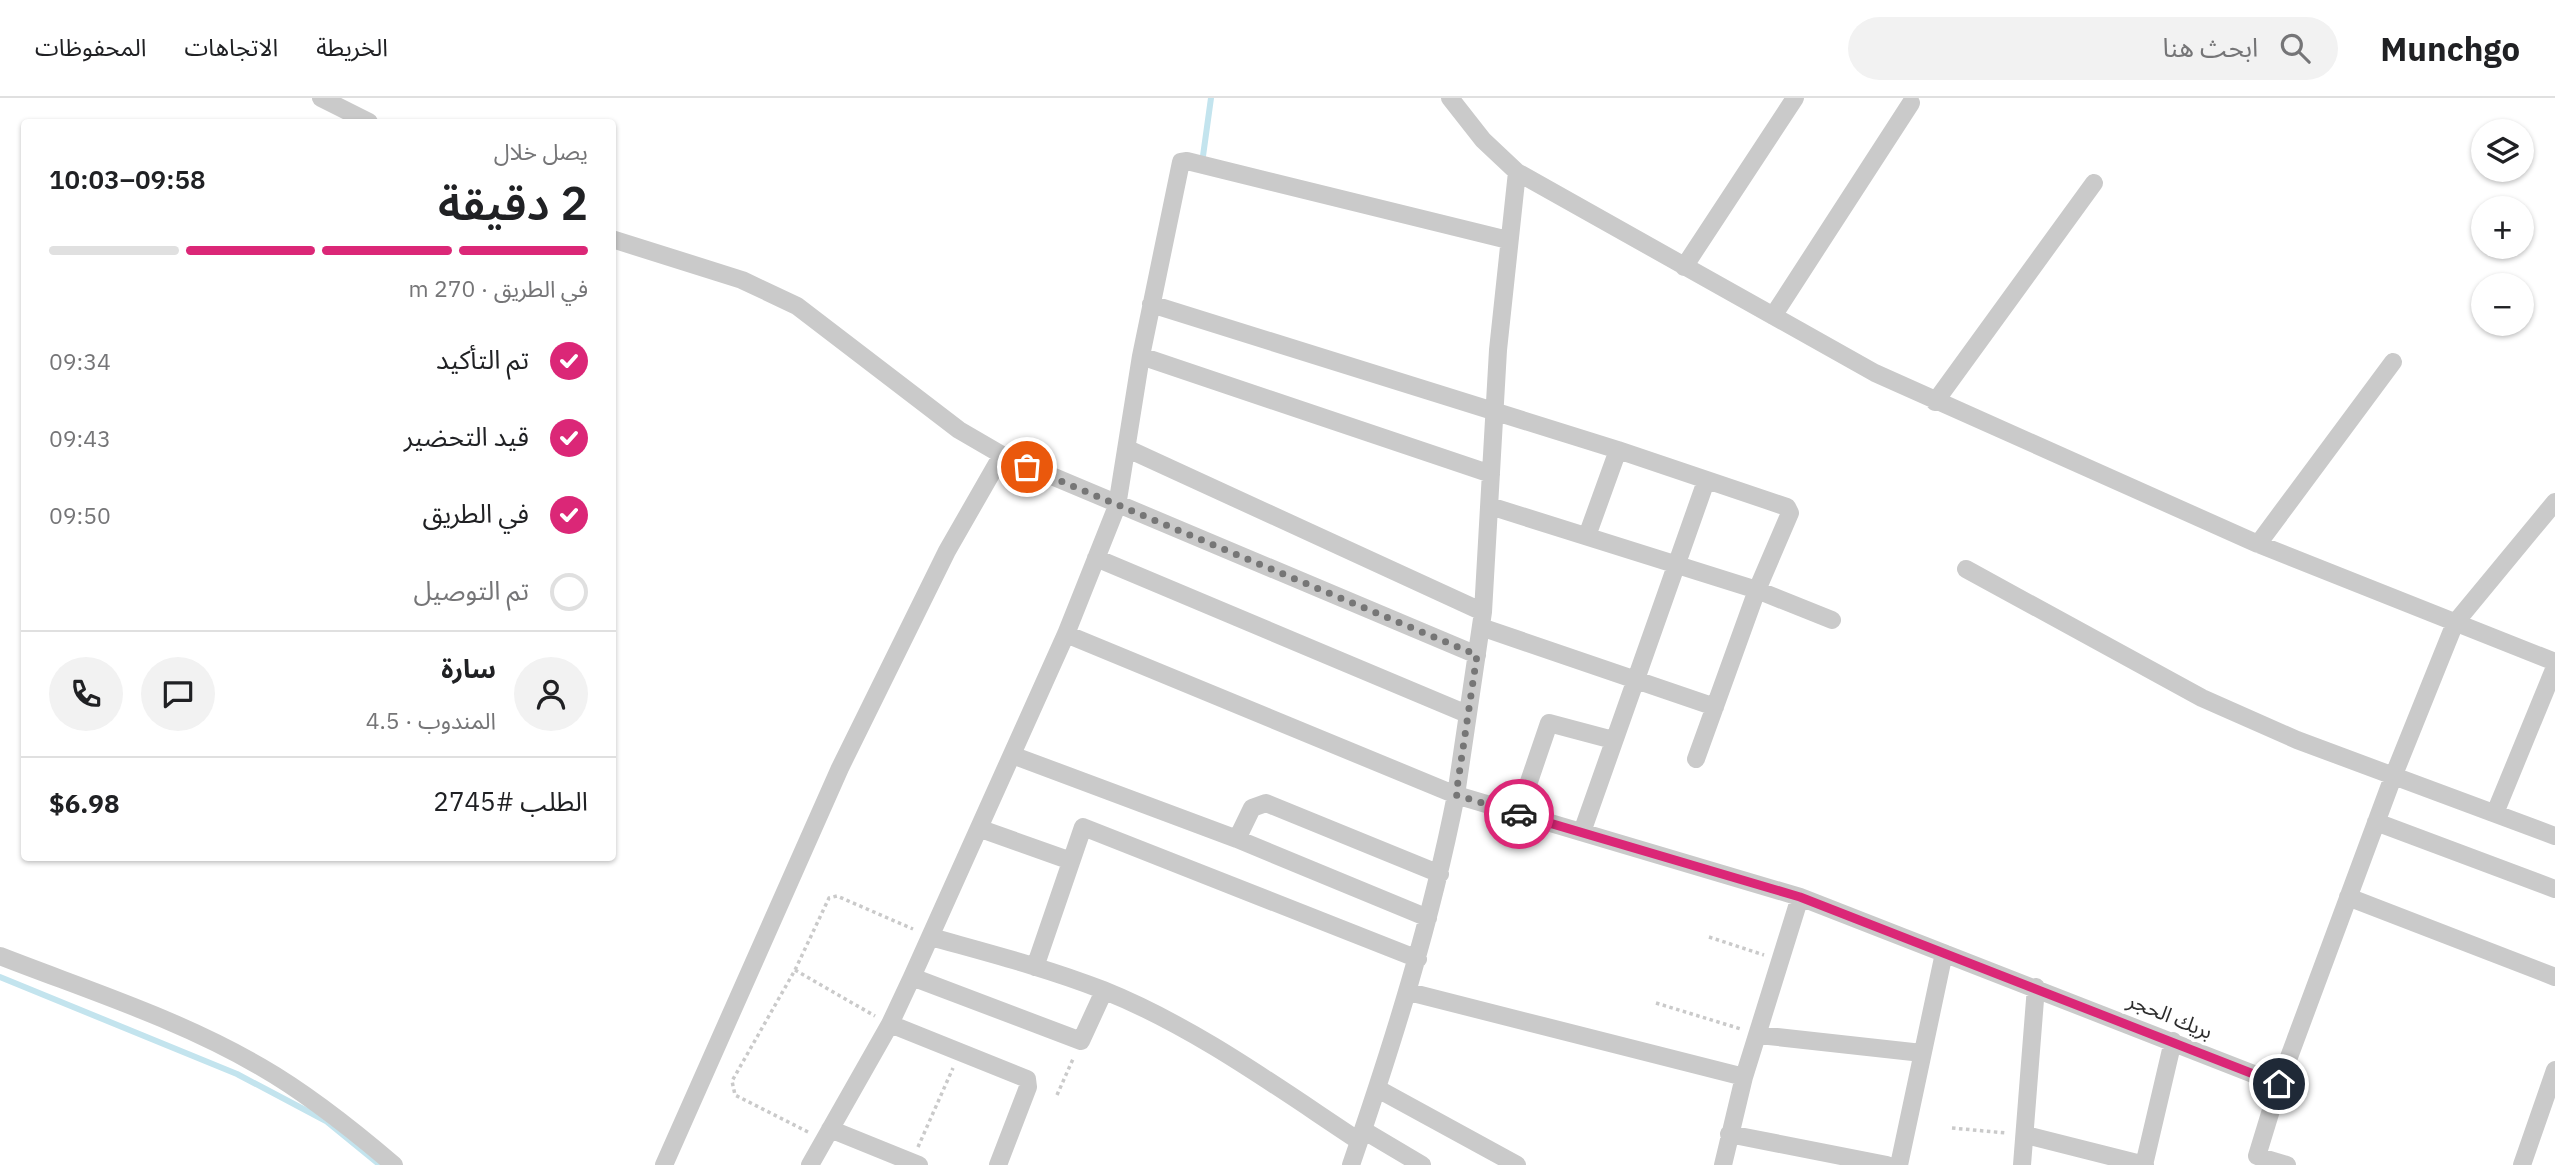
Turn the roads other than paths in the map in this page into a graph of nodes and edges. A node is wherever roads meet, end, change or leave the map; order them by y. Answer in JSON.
{"nodes":[{"id":1,"x":321,"y":98,"type":"edge"},
{"id":2,"x":1450,"y":98,"type":"edge"},
{"id":3,"x":1795,"y":98,"type":"edge"},
{"id":4,"x":1911,"y":103,"type":"dead end"},
{"id":5,"x":363,"y":119,"type":"edge"},
{"id":6,"x":1517,"y":172,"type":"junction"},
{"id":7,"x":2094,"y":183,"type":"dead end"},
{"id":8,"x":616,"y":240,"type":"edge"},
{"id":9,"x":1508,"y":240,"type":"junction"},
{"id":10,"x":1684,"y":267,"type":"junction"},
{"id":11,"x":1151,"y":304,"type":"junction"},
{"id":12,"x":1773,"y":316,"type":"junction"},
{"id":13,"x":1141,"y":356,"type":"junction"},
{"id":14,"x":2393,"y":362,"type":"dead end"},
{"id":15,"x":1935,"y":402,"type":"junction"},
{"id":16,"x":1497,"y":413,"type":"junction"},
{"id":17,"x":1128,"y":449,"type":"junction"},
{"id":18,"x":1618,"y":450,"type":"junction"},
{"id":19,"x":1002,"y":455,"type":"junction"},
{"id":20,"x":1491,"y":474,"type":"junction"},
{"id":21,"x":1706,"y":481,"type":"junction"},
{"id":22,"x":2555,"y":502,"type":"edge"},
{"id":23,"x":1117,"y":506,"type":"junction"},
{"id":24,"x":1490,"y":506,"type":"junction"},
{"id":25,"x":1587,"y":536,"type":"junction"},
{"id":26,"x":2258,"y":544,"type":"junction"},
{"id":27,"x":1096,"y":558,"type":"junction"},
{"id":28,"x":1674,"y":565,"type":"junction"},
{"id":29,"x":1966,"y":569,"type":"dead end"},
{"id":30,"x":1757,"y":590,"type":"junction"},
{"id":31,"x":1482,"y":619,"type":"junction"},
{"id":32,"x":1832,"y":620,"type":"dead end"},
{"id":33,"x":2455,"y":623,"type":"junction"},
{"id":34,"x":1066,"y":635,"type":"junction"},
{"id":35,"x":1477,"y":655,"type":"junction"},
{"id":36,"x":2555,"y":664,"type":"edge"},
{"id":37,"x":1634,"y":681,"type":"junction"},
{"id":38,"x":1715,"y":707,"type":"junction"},
{"id":39,"x":1467,"y":714,"type":"junction"},
{"id":40,"x":1613,"y":740,"type":"junction"},
{"id":41,"x":1012,"y":755,"type":"junction"},
{"id":42,"x":1696,"y":759,"type":"dead end"},
{"id":43,"x":2393,"y":777,"type":"junction"},
{"id":44,"x":1456,"y":795,"type":"junction"},
{"id":45,"x":2496,"y":813,"type":"junction"},
{"id":46,"x":1518,"y":814,"type":"junction"},
{"id":47,"x":2376,"y":822,"type":"junction"},
{"id":48,"x":981,"y":829,"type":"junction"},
{"id":49,"x":1582,"y":832,"type":"junction"},
{"id":50,"x":2555,"y":836,"type":"edge"},
{"id":51,"x":1237,"y":839,"type":"junction"},
{"id":52,"x":1071,"y":861,"type":"junction"},
{"id":53,"x":1440,"y":874,"type":"junction"},
{"id":54,"x":2555,"y":889,"type":"edge"},
{"id":55,"x":1800,"y":897,"type":"junction"},
{"id":56,"x":2348,"y":897,"type":"junction"},
{"id":57,"x":1428,"y":918,"type":"junction"},
{"id":58,"x":931,"y":937,"type":"junction"},
{"id":59,"x":1944,"y":953,"type":"junction"},
{"id":60,"x":0,"y":956,"type":"edge"},
{"id":61,"x":1418,"y":959,"type":"junction"},
{"id":62,"x":1035,"y":967,"type":"junction"},
{"id":63,"x":912,"y":977,"type":"junction"},
{"id":64,"x":2555,"y":977,"type":"edge"},
{"id":65,"x":2036,"y":988,"type":"junction"},
{"id":66,"x":1104,"y":991,"type":"junction"},
{"id":67,"x":1409,"y":992,"type":"junction"},
{"id":68,"x":890,"y":1024,"type":"junction"},
{"id":69,"x":1759,"y":1035,"type":"junction"},
{"id":70,"x":2172,"y":1041,"type":"junction"},
{"id":71,"x":1922,"y":1053,"type":"junction"},
{"id":72,"x":2555,"y":1070,"type":"edge"},
{"id":73,"x":1744,"y":1077,"type":"junction"},
{"id":74,"x":2279,"y":1084,"type":"junction"},
{"id":75,"x":1378,"y":1088,"type":"junction"},
{"id":76,"x":827,"y":1134,"type":"junction"},
{"id":77,"x":1728,"y":1135,"type":"junction"},
{"id":78,"x":2026,"y":1135,"type":"junction"},
{"id":79,"x":1361,"y":1136,"type":"junction"},
{"id":80,"x":2256,"y":1161,"type":"edge"},
{"id":81,"x":389,"y":1163,"type":"edge"},
{"id":82,"x":915,"y":1163,"type":"edge"},
{"id":83,"x":664,"y":1165,"type":"edge"},
{"id":84,"x":810,"y":1165,"type":"edge"},
{"id":85,"x":998,"y":1165,"type":"edge"},
{"id":86,"x":1351,"y":1165,"type":"edge"},
{"id":87,"x":1422,"y":1165,"type":"edge"},
{"id":88,"x":1517,"y":1165,"type":"edge"},
{"id":89,"x":1723,"y":1165,"type":"edge"},
{"id":90,"x":1886,"y":1165,"type":"edge"},
{"id":91,"x":1899,"y":1165,"type":"edge"},
{"id":92,"x":2022,"y":1165,"type":"edge"},
{"id":93,"x":2144,"y":1165,"type":"edge"},
{"id":94,"x":2287,"y":1165,"type":"edge"},
{"id":95,"x":2522,"y":1165,"type":"edge"}],
"edges":[{"from":1,"to":5,"type":"street"},
{"from":2,"to":6,"type":"street"},
{"from":3,"to":10,"type":"street"},
{"from":4,"to":12,"type":"street"},
{"from":6,"to":9,"type":"street"},
{"from":6,"to":10,"type":"street"},
{"from":7,"to":15,"type":"street"},
{"from":8,"to":19,"type":"street"},
{"from":9,"to":11,"type":"street"},
{"from":9,"to":16,"type":"street"},
{"from":10,"to":12,"type":"street"},
{"from":11,"to":13,"type":"street"},
{"from":11,"to":16,"type":"street"},
{"from":12,"to":15,"type":"street"},
{"from":13,"to":17,"type":"street"},
{"from":13,"to":20,"type":"street"},
{"from":14,"to":26,"type":"street"},
{"from":15,"to":26,"type":"street"},
{"from":16,"to":18,"type":"street"},
{"from":16,"to":20,"type":"street"},
{"from":17,"to":23,"type":"street"},
{"from":17,"to":31,"type":"street"},
{"from":18,"to":21,"type":"street"},
{"from":18,"to":25,"type":"street"},
{"from":19,"to":23,"type":"street"},
{"from":19,"to":83,"type":"street"},
{"from":20,"to":24,"type":"street"},
{"from":21,"to":28,"type":"street"},
{"from":21,"to":30,"type":"street"},
{"from":22,"to":33,"type":"street"},
{"from":23,"to":27,"type":"street"},
{"from":23,"to":35,"type":"street"},
{"from":24,"to":25,"type":"street"},
{"from":24,"to":31,"type":"street"},
{"from":25,"to":28,"type":"street"},
{"from":26,"to":33,"type":"street"},
{"from":27,"to":34,"type":"street"},
{"from":27,"to":39,"type":"street"},
{"from":28,"to":30,"type":"street"},
{"from":28,"to":37,"type":"street"},
{"from":29,"to":43,"type":"street"},
{"from":30,"to":32,"type":"street"},
{"from":30,"to":38,"type":"street"},
{"from":31,"to":35,"type":"street"},
{"from":31,"to":37,"type":"street"},
{"from":33,"to":36,"type":"street"},
{"from":33,"to":43,"type":"street"},
{"from":34,"to":41,"type":"street"},
{"from":34,"to":44,"type":"street","name":"بريك الحجر"},
{"from":35,"to":39,"type":"street"},
{"from":36,"to":45,"type":"street"},
{"from":37,"to":38,"type":"street"},
{"from":37,"to":40,"type":"street"},
{"from":38,"to":42,"type":"street"},
{"from":39,"to":44,"type":"street"},
{"from":40,"to":46,"type":"street"},
{"from":40,"to":49,"type":"street"},
{"from":41,"to":48,"type":"street"},
{"from":41,"to":51,"type":"street"},
{"from":43,"to":45,"type":"street"},
{"from":43,"to":47,"type":"street"},
{"from":44,"to":46,"type":"street","name":"بريك الحجر"},
{"from":44,"to":53,"type":"street"},
{"from":45,"to":50,"type":"street"},
{"from":46,"to":49,"type":"street","name":"بريك الحجر"},
{"from":47,"to":54,"type":"street"},
{"from":47,"to":56,"type":"street"},
{"from":48,"to":52,"type":"street"},
{"from":48,"to":58,"type":"street"},
{"from":49,"to":55,"type":"street","name":"بريك الحجر"},
{"from":51,"to":53,"type":"street"},
{"from":51,"to":57,"type":"street"},
{"from":52,"to":61,"type":"street"},
{"from":52,"to":62,"type":"street"},
{"from":53,"to":57,"type":"street"},
{"from":55,"to":59,"type":"street","name":"بريك الحجر"},
{"from":55,"to":69,"type":"street"},
{"from":56,"to":64,"type":"street"},
{"from":56,"to":74,"type":"street"},
{"from":57,"to":61,"type":"street"},
{"from":58,"to":62,"type":"street"},
{"from":58,"to":63,"type":"street"},
{"from":59,"to":65,"type":"street","name":"بريك الحجر"},
{"from":59,"to":71,"type":"street"},
{"from":60,"to":81,"type":"street"},
{"from":61,"to":67,"type":"street"},
{"from":62,"to":66,"type":"street"},
{"from":63,"to":66,"type":"street"},
{"from":63,"to":68,"type":"street"},
{"from":65,"to":70,"type":"street","name":"بريك الحجر"},
{"from":65,"to":78,"type":"street"},
{"from":66,"to":79,"type":"street"},
{"from":67,"to":73,"type":"street"},
{"from":67,"to":75,"type":"street"},
{"from":68,"to":76,"type":"street"},
{"from":68,"to":85,"type":"street"},
{"from":69,"to":71,"type":"street"},
{"from":69,"to":73,"type":"street"},
{"from":70,"to":74,"type":"street","name":"بريك الحجر"},
{"from":70,"to":93,"type":"street"},
{"from":71,"to":91,"type":"street"},
{"from":72,"to":95,"type":"street"},
{"from":73,"to":77,"type":"street"},
{"from":74,"to":80,"type":"street"},
{"from":75,"to":79,"type":"street"},
{"from":75,"to":88,"type":"street"},
{"from":76,"to":82,"type":"street"},
{"from":76,"to":84,"type":"street"},
{"from":77,"to":89,"type":"street"},
{"from":77,"to":90,"type":"street"},
{"from":78,"to":92,"type":"street"},
{"from":78,"to":93,"type":"street"},
{"from":79,"to":86,"type":"street"},
{"from":79,"to":87,"type":"street"},
{"from":80,"to":94,"type":"street"}]}
